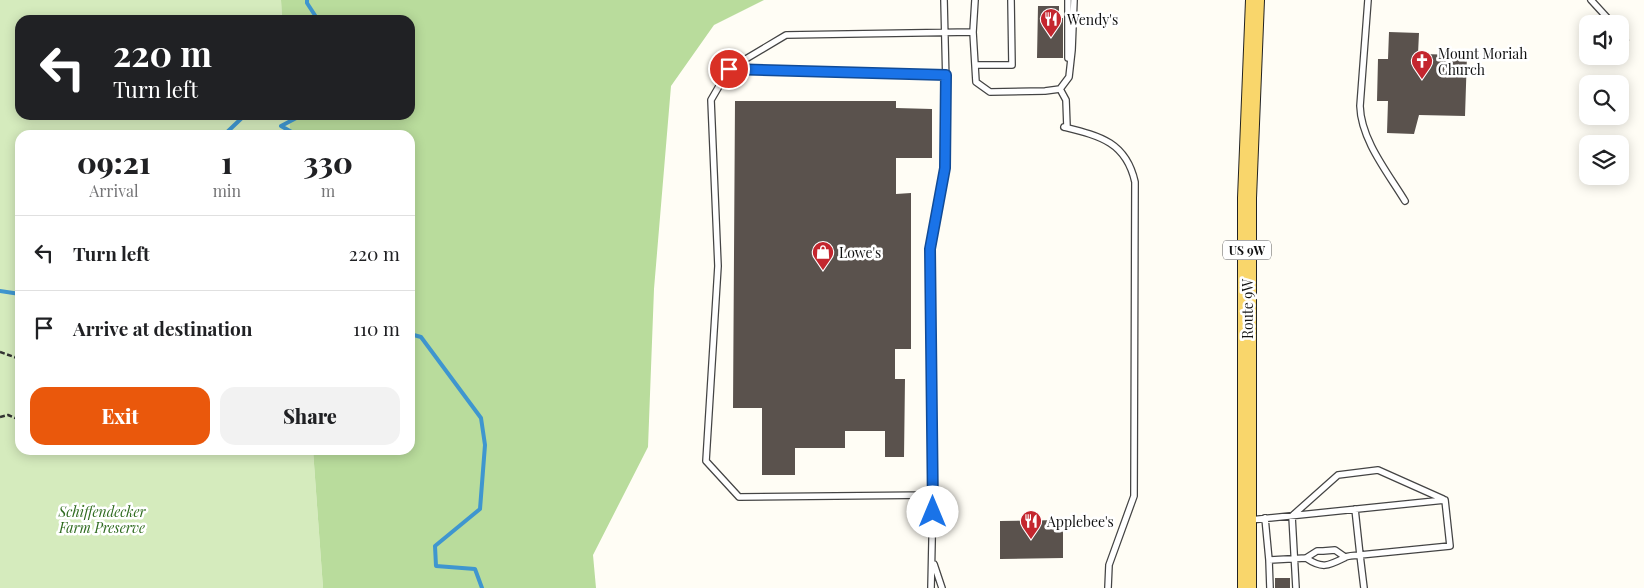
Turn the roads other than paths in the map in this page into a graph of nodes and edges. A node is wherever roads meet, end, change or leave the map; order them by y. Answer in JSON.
{"nodes":[{"id":1,"x":944,"y":0,"type":"edge"},
{"id":2,"x":975,"y":0,"type":"edge"},
{"id":3,"x":1011,"y":0,"type":"edge"},
{"id":4,"x":1068,"y":0,"type":"edge"},
{"id":5,"x":1074,"y":0,"type":"edge"},
{"id":6,"x":1255,"y":0,"type":"edge"},
{"id":7,"x":1591,"y":0,"type":"edge"},
{"id":8,"x":1368,"y":1,"type":"edge"},
{"id":9,"x":1605,"y":15,"type":"edge"},
{"id":10,"x":945,"y":31,"type":"junction"},
{"id":11,"x":973,"y":32,"type":"junction"},
{"id":12,"x":975,"y":65,"type":"junction"},
{"id":13,"x":729,"y":69,"type":"junction"},
{"id":14,"x":946,"y":75,"type":"junction"},
{"id":15,"x":1060,"y":89,"type":"junction"},
{"id":16,"x":1405,"y":201,"type":"dead end"},
{"id":17,"x":933,"y":495,"type":"junction"},
{"id":18,"x":1445,"y":500,"type":"junction"},
{"id":19,"x":1355,"y":509,"type":"junction"},
{"id":20,"x":1292,"y":516,"type":"junction"},
{"id":21,"x":1266,"y":518,"type":"junction"},
{"id":22,"x":1247,"y":520,"type":"junction"},
{"id":23,"x":1360,"y":555,"type":"junction"},
{"id":24,"x":1345,"y":557,"type":"junction"},
{"id":25,"x":1306,"y":558,"type":"junction"},
{"id":26,"x":1295,"y":559,"type":"junction"},
{"id":27,"x":933,"y":560,"type":"junction"},
{"id":28,"x":1268,"y":560,"type":"junction"},
{"id":29,"x":931,"y":588,"type":"edge"},
{"id":30,"x":942,"y":588,"type":"edge"},
{"id":31,"x":1108,"y":588,"type":"edge"},
{"id":32,"x":1247,"y":588,"type":"edge"},
{"id":33,"x":1270,"y":588,"type":"edge"},
{"id":34,"x":1296,"y":588,"type":"edge"},
{"id":35,"x":1364,"y":588,"type":"edge"}],
"edges":[{"from":1,"to":10,"type":"lane"},
{"from":2,"to":11,"type":"lane"},
{"from":3,"to":12,"type":"lane"},
{"from":4,"to":15,"type":"lane"},
{"from":5,"to":15,"type":"lane"},
{"from":6,"to":22,"type":"main road","name":"Route 9W","number":"US 9W"},
{"from":7,"to":9,"type":"lane"},
{"from":8,"to":16,"type":"lane"},
{"from":10,"to":11,"type":"lane"},
{"from":10,"to":13,"type":"lane"},
{"from":10,"to":14,"type":"lane"},
{"from":11,"to":12,"type":"lane"},
{"from":12,"to":15,"type":"lane"},
{"from":13,"to":14,"type":"lane"},
{"from":13,"to":17,"type":"lane"},
{"from":14,"to":17,"type":"lane"},
{"from":15,"to":31,"type":"lane"},
{"from":17,"to":27,"type":"lane"},
{"from":18,"to":19,"type":"lane"},
{"from":18,"to":20,"type":"lane"},
{"from":18,"to":23,"type":"lane"},
{"from":19,"to":20,"type":"lane"},
{"from":19,"to":23,"type":"lane"},
{"from":20,"to":21,"type":"lane"},
{"from":20,"to":26,"type":"lane"},
{"from":21,"to":22,"type":"lane"},
{"from":21,"to":28,"type":"lane"},
{"from":22,"to":32,"type":"main road","name":"Route 9W","number":"US 9W"},
{"from":23,"to":24,"type":"lane"},
{"from":23,"to":35,"type":"lane"},
{"from":24,"to":25,"type":"lane"},
{"from":24,"to":25,"type":"lane"},
{"from":25,"to":26,"type":"lane"},
{"from":26,"to":28,"type":"lane"},
{"from":26,"to":34,"type":"lane"},
{"from":27,"to":29,"type":"lane"},
{"from":27,"to":30,"type":"lane"},
{"from":28,"to":33,"type":"lane"}]}
